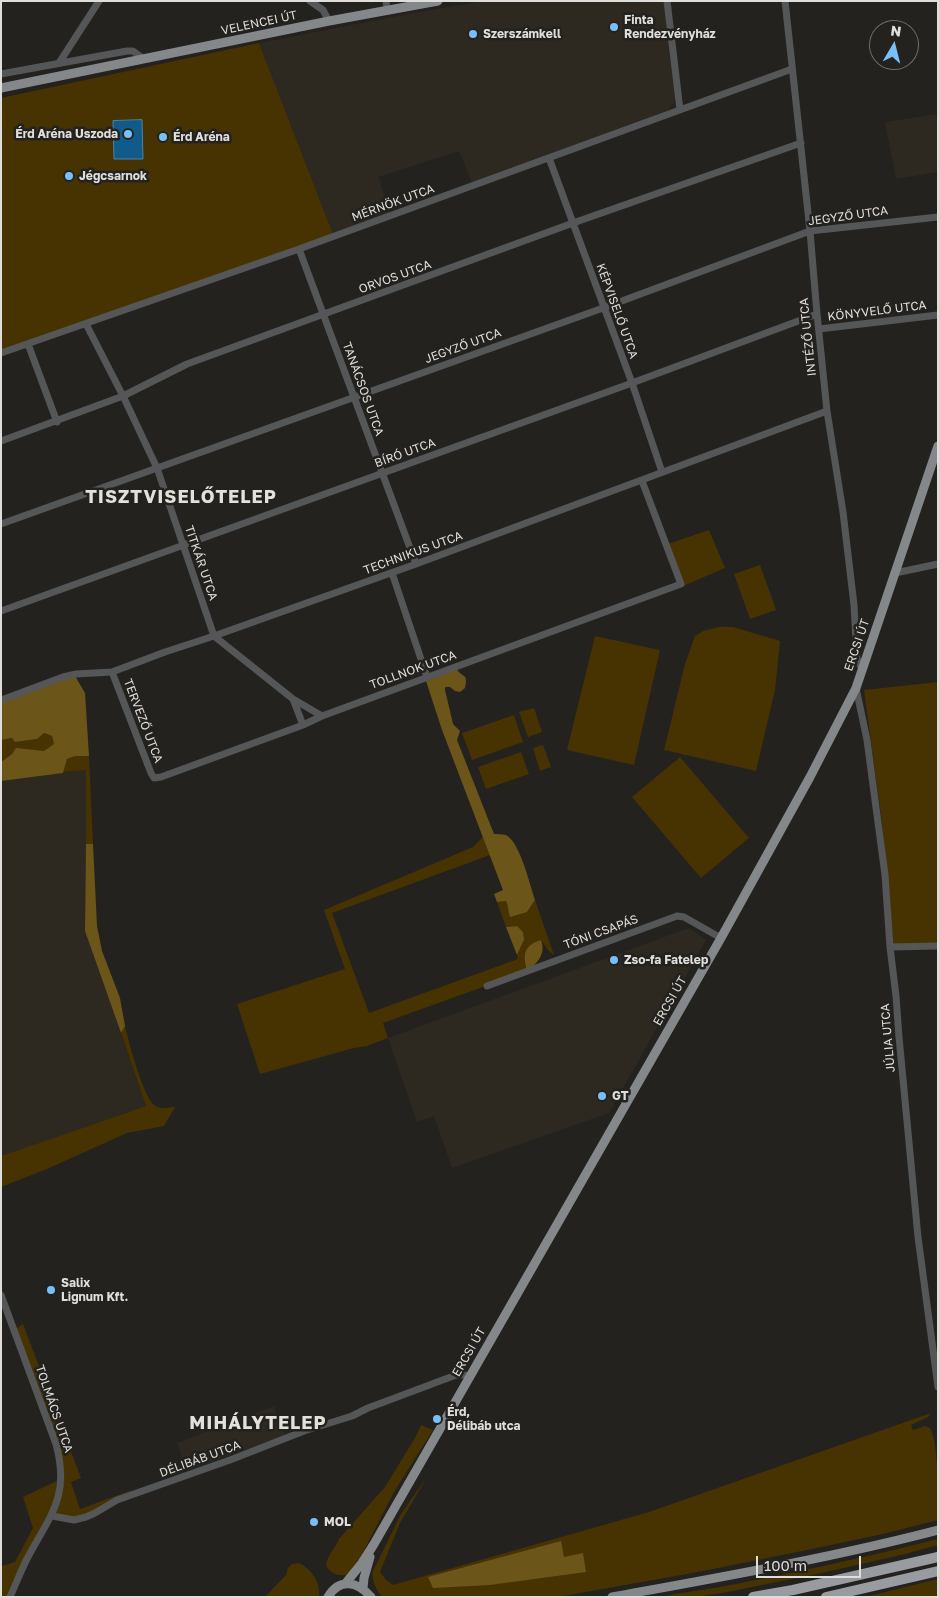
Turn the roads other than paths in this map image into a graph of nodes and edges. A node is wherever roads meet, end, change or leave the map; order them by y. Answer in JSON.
{"nodes":[{"id":1,"x":99,"y":1,"type":"edge"},
{"id":2,"x":310,"y":1,"type":"edge"},
{"id":3,"x":438,"y":1,"type":"edge"},
{"id":4,"x":667,"y":1,"type":"edge"},
{"id":5,"x":785,"y":1,"type":"edge"},
{"id":6,"x":386,"y":6,"type":"edge"},
{"id":7,"x":329,"y":21,"type":"junction"},
{"id":8,"x":144,"y":59,"type":"junction"},
{"id":9,"x":59,"y":63,"type":"junction"},
{"id":10,"x":792,"y":70,"type":"junction"},
{"id":11,"x":1,"y":74,"type":"edge"},
{"id":12,"x":1,"y":88,"type":"edge"},
{"id":13,"x":680,"y":110,"type":"junction"},
{"id":14,"x":801,"y":143,"type":"junction"},
{"id":15,"x":548,"y":158,"type":"junction"},
{"id":16,"x":938,"y":217,"type":"edge"},
{"id":17,"x":573,"y":223,"type":"junction"},
{"id":18,"x":810,"y":231,"type":"junction"},
{"id":19,"x":299,"y":249,"type":"junction"},
{"id":20,"x":603,"y":308,"type":"junction"},
{"id":21,"x":817,"y":314,"type":"junction"},
{"id":22,"x":324,"y":315,"type":"junction"},
{"id":23,"x":938,"y":315,"type":"edge"},
{"id":24,"x":86,"y":324,"type":"junction"},
{"id":25,"x":818,"y":329,"type":"junction"},
{"id":26,"x":28,"y":344,"type":"junction"},
{"id":27,"x":1,"y":353,"type":"edge"},
{"id":28,"x":632,"y":383,"type":"junction"},
{"id":29,"x":123,"y":396,"type":"junction"},
{"id":30,"x":354,"y":397,"type":"junction"},
{"id":31,"x":828,"y":411,"type":"junction"},
{"id":32,"x":57,"y":422,"type":"junction"},
{"id":33,"x":1,"y":441,"type":"edge"},
{"id":34,"x":938,"y":446,"type":"edge"},
{"id":35,"x":157,"y":468,"type":"junction"},
{"id":36,"x":662,"y":472,"type":"junction"},
{"id":37,"x":383,"y":473,"type":"junction"},
{"id":38,"x":642,"y":480,"type":"junction"},
{"id":39,"x":1,"y":524,"type":"edge"},
{"id":40,"x":183,"y":545,"type":"junction"},
{"id":41,"x":416,"y":564,"type":"junction"},
{"id":42,"x":938,"y":564,"type":"edge"},
{"id":43,"x":392,"y":573,"type":"junction"},
{"id":44,"x":895,"y":573,"type":"junction"},
{"id":45,"x":1,"y":611,"type":"edge"},
{"id":46,"x":214,"y":636,"type":"junction"},
{"id":47,"x":862,"y":669,"type":"junction"},
{"id":48,"x":112,"y":672,"type":"junction"},
{"id":49,"x":427,"y":677,"type":"junction"},
{"id":50,"x":856,"y":688,"type":"junction"},
{"id":51,"x":293,"y":699,"type":"junction"},
{"id":52,"x":1,"y":700,"type":"edge"},
{"id":53,"x":322,"y":716,"type":"junction"},
{"id":54,"x":303,"y":725,"type":"junction"},
{"id":55,"x":154,"y":778,"type":"joint"},
{"id":56,"x":721,"y":938,"type":"junction"},
{"id":57,"x":938,"y":946,"type":"edge"},
{"id":58,"x":890,"y":947,"type":"junction"},
{"id":59,"x":487,"y":986,"type":"dead end"},
{"id":60,"x":1,"y":1295,"type":"edge"},
{"id":61,"x":469,"y":1377,"type":"junction"},
{"id":62,"x":938,"y":1387,"type":"edge"},
{"id":63,"x":52,"y":1516,"type":"junction"},
{"id":64,"x":938,"y":1530,"type":"edge"},
{"id":65,"x":374,"y":1544,"type":"junction"},
{"id":66,"x":938,"y":1557,"type":"edge"},
{"id":67,"x":938,"y":1571,"type":"edge"},
{"id":68,"x":16,"y":1583,"type":"junction"},
{"id":69,"x":345,"y":1584,"type":"junction"},
{"id":70,"x":363,"y":1588,"type":"junction"},
{"id":71,"x":371,"y":1596,"type":"edge"},
{"id":72,"x":10,"y":1597,"type":"edge"},
{"id":73,"x":15,"y":1597,"type":"edge"},
{"id":74,"x":328,"y":1597,"type":"edge"},
{"id":75,"x":612,"y":1597,"type":"edge"},
{"id":76,"x":753,"y":1597,"type":"edge"},
{"id":77,"x":826,"y":1597,"type":"edge"}],
"edges":[{"from":1,"to":9,"type":"street"},
{"from":2,"to":7,"type":"street"},
{"from":3,"to":6,"type":"main road","name":"VELENCEI ÚT"},
{"from":4,"to":13,"type":"street"},
{"from":5,"to":10,"type":"street","name":"INTÉZŐ UTCA"},
{"from":6,"to":7,"type":"main road","name":"VELENCEI ÚT"},
{"from":7,"to":8,"type":"main road","name":"VELENCEI ÚT"},
{"from":8,"to":9,"type":"street","name":"VELENCEI ÚT"},
{"from":8,"to":12,"type":"main road","name":"VELENCEI ÚT"},
{"from":9,"to":11,"type":"street","name":"VELENCEI ÚT"},
{"from":10,"to":13,"type":"street","name":"MÉRNÖK UTCA"},
{"from":10,"to":14,"type":"street","name":"INTÉZŐ UTCA"},
{"from":13,"to":15,"type":"street","name":"MÉRNÖK UTCA"},
{"from":14,"to":17,"type":"street","name":"ORVOS UTCA"},
{"from":14,"to":18,"type":"street","name":"INTÉZŐ UTCA"},
{"from":15,"to":17,"type":"street","name":"KÉPVISELŐ UTCA"},
{"from":15,"to":19,"type":"street","name":"MÉRNÖK UTCA"},
{"from":16,"to":18,"type":"street","name":"JEGYZŐ UTCA"},
{"from":17,"to":20,"type":"street","name":"KÉPVISELŐ UTCA"},
{"from":17,"to":22,"type":"street","name":"ORVOS UTCA"},
{"from":18,"to":20,"type":"street","name":"JEGYZŐ UTCA"},
{"from":18,"to":21,"type":"street","name":"INTÉZŐ UTCA"},
{"from":19,"to":22,"type":"street","name":"TANÁCSOS UTCA"},
{"from":19,"to":24,"type":"street","name":"MÉRNÖK UTCA"},
{"from":20,"to":28,"type":"street","name":"KÉPVISELŐ UTCA"},
{"from":20,"to":30,"type":"street","name":"JEGYZŐ UTCA"},
{"from":21,"to":25,"type":"street","name":"INTÉZŐ UTCA"},
{"from":21,"to":28,"type":"street","name":"BÍRÓ UTCA"},
{"from":22,"to":29,"type":"street","name":"ORVOS UTCA"},
{"from":22,"to":30,"type":"street","name":"TANÁCSOS UTCA"},
{"from":23,"to":25,"type":"street","name":"KÖNYVELŐ UTCA"},
{"from":24,"to":26,"type":"street","name":"MÉRNÖK UTCA"},
{"from":24,"to":29,"type":"street","name":"TITKÁR UTCA"},
{"from":25,"to":31,"type":"street","name":"INTÉZŐ UTCA"},
{"from":26,"to":27,"type":"street","name":"MÉRNÖK UTCA"},
{"from":26,"to":32,"type":"street"},
{"from":28,"to":36,"type":"street","name":"KÉPVISELŐ UTCA"},
{"from":28,"to":37,"type":"street","name":"BÍRÓ UTCA"},
{"from":29,"to":32,"type":"street","name":"ORVOS UTCA"},
{"from":29,"to":35,"type":"street","name":"TITKÁR UTCA"},
{"from":30,"to":35,"type":"street","name":"JEGYZŐ UTCA"},
{"from":30,"to":37,"type":"street","name":"TANÁCSOS UTCA"},
{"from":31,"to":36,"type":"street","name":"TECHNIKUS UTCA"},
{"from":31,"to":47,"type":"street","name":"INTÉZŐ UTCA"},
{"from":32,"to":33,"type":"street","name":"ORVOS UTCA"},
{"from":34,"to":44,"type":"main road","name":"ERCSI ÚT"},
{"from":35,"to":39,"type":"street","name":"JEGYZŐ UTCA"},
{"from":35,"to":40,"type":"street","name":"TITKÁR UTCA"},
{"from":36,"to":38,"type":"street","name":"TECHNIKUS UTCA"},
{"from":37,"to":40,"type":"street","name":"BÍRÓ UTCA"},
{"from":37,"to":41,"type":"street","name":"TANÁCSOS UTCA"},
{"from":38,"to":41,"type":"street","name":"TECHNIKUS UTCA"},
{"from":38,"to":49,"type":"street","name":"TOLLNOK UTCA"},
{"from":40,"to":45,"type":"street","name":"BÍRÓ UTCA"},
{"from":40,"to":46,"type":"street","name":"TITKÁR UTCA"},
{"from":41,"to":43,"type":"street","name":"TECHNIKUS UTCA"},
{"from":42,"to":44,"type":"street"},
{"from":43,"to":46,"type":"street","name":"TECHNIKUS UTCA"},
{"from":43,"to":49,"type":"street"},
{"from":44,"to":47,"type":"main road","name":"ERCSI ÚT"},
{"from":46,"to":48,"type":"street","name":"TECHNIKUS UTCA"},
{"from":46,"to":51,"type":"street"},
{"from":47,"to":50,"type":"main road","name":"ERCSI ÚT"},
{"from":48,"to":52,"type":"street","name":"TECHNIKUS UTCA"},
{"from":48,"to":55,"type":"street","name":"TERVEZŐ UTCA"},
{"from":49,"to":53,"type":"street","name":"TOLLNOK UTCA"},
{"from":50,"to":56,"type":"main road","name":"ERCSI ÚT"},
{"from":50,"to":58,"type":"street","name":"JÚLIA UTCA"},
{"from":51,"to":53,"type":"street"},
{"from":51,"to":54,"type":"street"},
{"from":53,"to":54,"type":"street","name":"TOLLNOK UTCA"},
{"from":54,"to":55,"type":"street","name":"TOLLNOK UTCA"},
{"from":56,"to":59,"type":"street","name":"TÓNI CSAPÁS"},
{"from":56,"to":61,"type":"main road","name":"ERCSI ÚT"},
{"from":57,"to":58,"type":"street"},
{"from":58,"to":62,"type":"street","name":"JÚLIA UTCA"},
{"from":60,"to":63,"type":"street","name":"TOLMÁCS UTCA"},
{"from":61,"to":63,"type":"street","name":"DÉLIBÁB UTCA"},
{"from":61,"to":65,"type":"main road","name":"ERCSI ÚT"},
{"from":63,"to":68,"type":"street","name":"TOLMÁCS UTCA"},
{"from":64,"to":75,"type":"main road"},
{"from":65,"to":69,"type":"main road","name":"ERCSI ÚT"},
{"from":65,"to":70,"type":"main road","name":"ERCSI ÚT"},
{"from":66,"to":76,"type":"highway"},
{"from":67,"to":77,"type":"highway"},
{"from":68,"to":72,"type":"street","name":"TOLMÁCS UTCA"},
{"from":68,"to":73,"type":"street","name":"TOLMÁCS UTCA"},
{"from":69,"to":70,"type":"main road"},
{"from":69,"to":74,"type":"main road","name":"ERCSI ÚT"},
{"from":70,"to":71,"type":"main road"}]}
